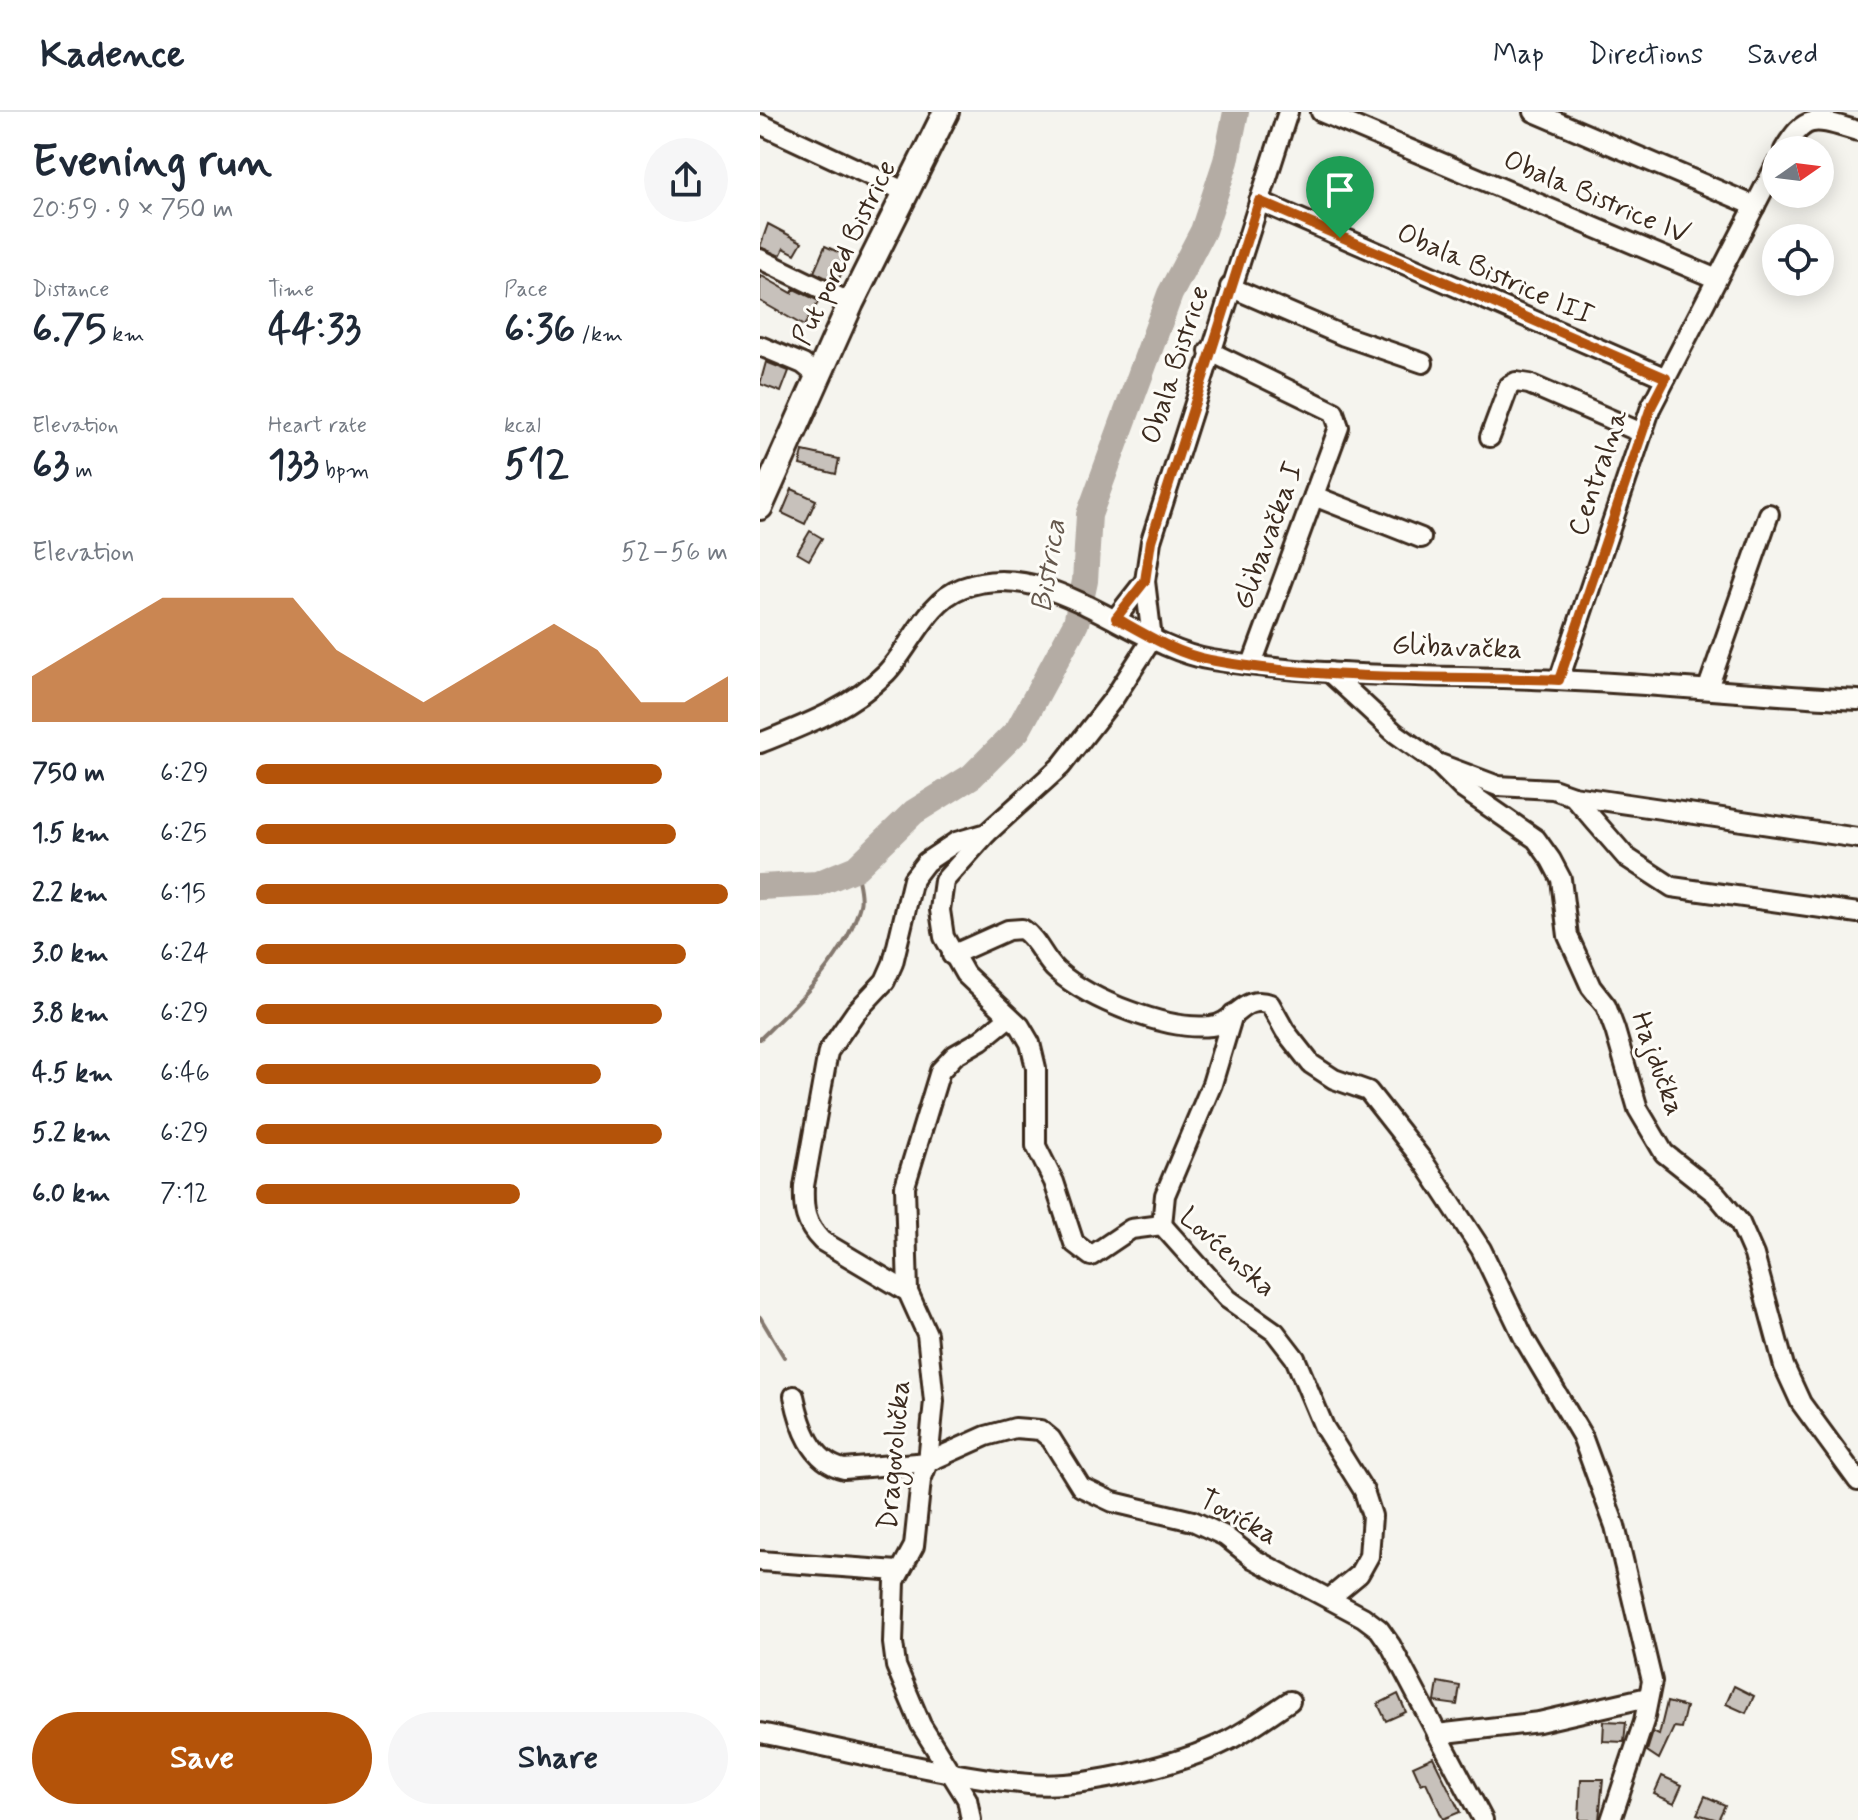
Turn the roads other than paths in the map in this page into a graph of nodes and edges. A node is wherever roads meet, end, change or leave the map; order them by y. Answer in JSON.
{"nodes":[{"id":1,"x":946,"y":112,"type":"edge"},
{"id":2,"x":1288,"y":112,"type":"edge"},
{"id":3,"x":1321,"y":112,"type":"edge"},
{"id":4,"x":1534,"y":112,"type":"edge"},
{"id":5,"x":760,"y":124,"type":"edge"},
{"id":6,"x":1858,"y":131,"type":"edge"},
{"id":7,"x":1791,"y":136,"type":"edge"},
{"id":8,"x":1762,"y":192,"type":"edge"},
{"id":9,"x":908,"y":193,"type":"junction"},
{"id":10,"x":1259,"y":201,"type":"junction"},
{"id":11,"x":1755,"y":206,"type":"junction"},
{"id":12,"x":760,"y":259,"type":"edge"},
{"id":13,"x":1717,"y":279,"type":"junction"},
{"id":14,"x":1230,"y":287,"type":"junction"},
{"id":15,"x":851,"y":303,"type":"junction"},
{"id":16,"x":760,"y":346,"type":"edge"},
{"id":17,"x":1209,"y":351,"type":"junction"},
{"id":18,"x":1423,"y":363,"type":"dead end"},
{"id":19,"x":819,"y":377,"type":"junction"},
{"id":20,"x":1666,"y":378,"type":"junction"},
{"id":21,"x":1642,"y":433,"type":"junction"},
{"id":22,"x":1490,"y":437,"type":"dead end"},
{"id":23,"x":1314,"y":496,"type":"junction"},
{"id":24,"x":760,"y":507,"type":"edge"},
{"id":25,"x":1769,"y":514,"type":"dead end"},
{"id":26,"x":1421,"y":538,"type":"dead end"},
{"id":27,"x":1145,"y":581,"type":"junction"},
{"id":28,"x":1114,"y":617,"type":"junction"},
{"id":29,"x":1152,"y":639,"type":"junction"},
{"id":30,"x":1252,"y":664,"type":"junction"},
{"id":31,"x":1329,"y":672,"type":"junction"},
{"id":32,"x":1559,"y":680,"type":"junction"},
{"id":33,"x":1708,"y":688,"type":"junction"},
{"id":34,"x":1858,"y":700,"type":"edge"},
{"id":35,"x":760,"y":743,"type":"edge"},
{"id":36,"x":1437,"y":763,"type":"junction"},
{"id":37,"x":1573,"y":796,"type":"junction"},
{"id":38,"x":987,"y":833,"type":"junction"},
{"id":39,"x":1858,"y":838,"type":"edge"},
{"id":40,"x":1858,"y":913,"type":"edge"},
{"id":41,"x":952,"y":955,"type":"junction"},
{"id":42,"x":1233,"y":1014,"type":"junction"},
{"id":43,"x":1008,"y":1018,"type":"junction"},
{"id":44,"x":1162,"y":1225,"type":"junction"},
{"id":45,"x":908,"y":1292,"type":"junction"},
{"id":46,"x":794,"y":1396,"type":"dead end"},
{"id":47,"x":928,"y":1462,"type":"junction"},
{"id":48,"x":1858,"y":1481,"type":"edge"},
{"id":49,"x":760,"y":1561,"type":"edge"},
{"id":50,"x":898,"y":1571,"type":"junction"},
{"id":51,"x":1330,"y":1598,"type":"junction"},
{"id":52,"x":1648,"y":1697,"type":"junction"},
{"id":53,"x":1290,"y":1701,"type":"dead end"},
{"id":54,"x":760,"y":1733,"type":"edge"},
{"id":55,"x":1437,"y":1734,"type":"junction"},
{"id":56,"x":950,"y":1771,"type":"junction"},
{"id":57,"x":971,"y":1820,"type":"edge"},
{"id":58,"x":1483,"y":1820,"type":"edge"},
{"id":59,"x":1611,"y":1820,"type":"edge"}],
"edges":[{"from":1,"to":9,"type":"street","name":"Put pored Bistrice"},
{"from":2,"to":10,"type":"street","name":"Obala Bistrice"},
{"from":3,"to":13,"type":"street","name":"Obala Bistrice IV"},
{"from":4,"to":11,"type":"street"},
{"from":5,"to":9,"type":"street"},
{"from":6,"to":7,"type":"street"},
{"from":8,"to":11,"type":"street","name":"Centralna"},
{"from":9,"to":15,"type":"street","name":"Put pored Bistrice"},
{"from":10,"to":14,"type":"street","name":"Obala Bistrice"},
{"from":10,"to":20,"type":"street","name":"Obala Bistrice III"},
{"from":11,"to":13,"type":"street","name":"Centralna"},
{"from":12,"to":15,"type":"street"},
{"from":13,"to":20,"type":"street","name":"Centralna"},
{"from":14,"to":17,"type":"street","name":"Obala Bistrice"},
{"from":14,"to":18,"type":"street"},
{"from":15,"to":19,"type":"street","name":"Put pored Bistrice"},
{"from":16,"to":19,"type":"street"},
{"from":17,"to":23,"type":"street","name":"Glibavačka I"},
{"from":17,"to":27,"type":"street","name":"Obala Bistrice"},
{"from":19,"to":24,"type":"street","name":"Put pored Bistrice"},
{"from":20,"to":21,"type":"street","name":"Centralna"},
{"from":21,"to":22,"type":"street"},
{"from":21,"to":32,"type":"street","name":"Centralna"},
{"from":23,"to":26,"type":"street"},
{"from":23,"to":30,"type":"street","name":"Glibavačka I"},
{"from":25,"to":33,"type":"street"},
{"from":27,"to":28,"type":"street"},
{"from":27,"to":29,"type":"street","name":"Obala Bistrice"},
{"from":28,"to":29,"type":"street","name":"Glibavačka"},
{"from":28,"to":35,"type":"street","name":"Glibavačka"},
{"from":29,"to":30,"type":"street","name":"Glibavačka"},
{"from":29,"to":38,"type":"street"},
{"from":30,"to":31,"type":"street","name":"Glibavačka"},
{"from":31,"to":32,"type":"street","name":"Glibavačka"},
{"from":31,"to":36,"type":"street"},
{"from":32,"to":33,"type":"street","name":"Glibavačka"},
{"from":33,"to":34,"type":"street","name":"Glibavačka"},
{"from":36,"to":37,"type":"street"},
{"from":36,"to":48,"type":"street","name":"Hajdučka"},
{"from":37,"to":39,"type":"street"},
{"from":37,"to":40,"type":"street"},
{"from":38,"to":41,"type":"street","name":"Lovćenska"},
{"from":38,"to":45,"type":"street"},
{"from":41,"to":42,"type":"street"},
{"from":41,"to":43,"type":"street","name":"Lovćenska"},
{"from":42,"to":44,"type":"street"},
{"from":42,"to":52,"type":"street"},
{"from":43,"to":44,"type":"street","name":"Lovćenska"},
{"from":43,"to":45,"type":"street"},
{"from":44,"to":51,"type":"street","name":"Lovćenska"},
{"from":45,"to":47,"type":"street","name":"Dragovolučka"},
{"from":46,"to":47,"type":"street"},
{"from":47,"to":50,"type":"street","name":"Dragovolučka"},
{"from":47,"to":51,"type":"street","name":"Tovićka"},
{"from":49,"to":50,"type":"street"},
{"from":50,"to":56,"type":"street","name":"Dragovolučka"},
{"from":51,"to":55,"type":"street","name":"Tovićka"},
{"from":52,"to":55,"type":"street"},
{"from":52,"to":59,"type":"street"},
{"from":53,"to":56,"type":"street"},
{"from":54,"to":56,"type":"street"},
{"from":55,"to":58,"type":"street","name":"Tovićka"},
{"from":56,"to":57,"type":"street","name":"Dragovolučka"}]}
